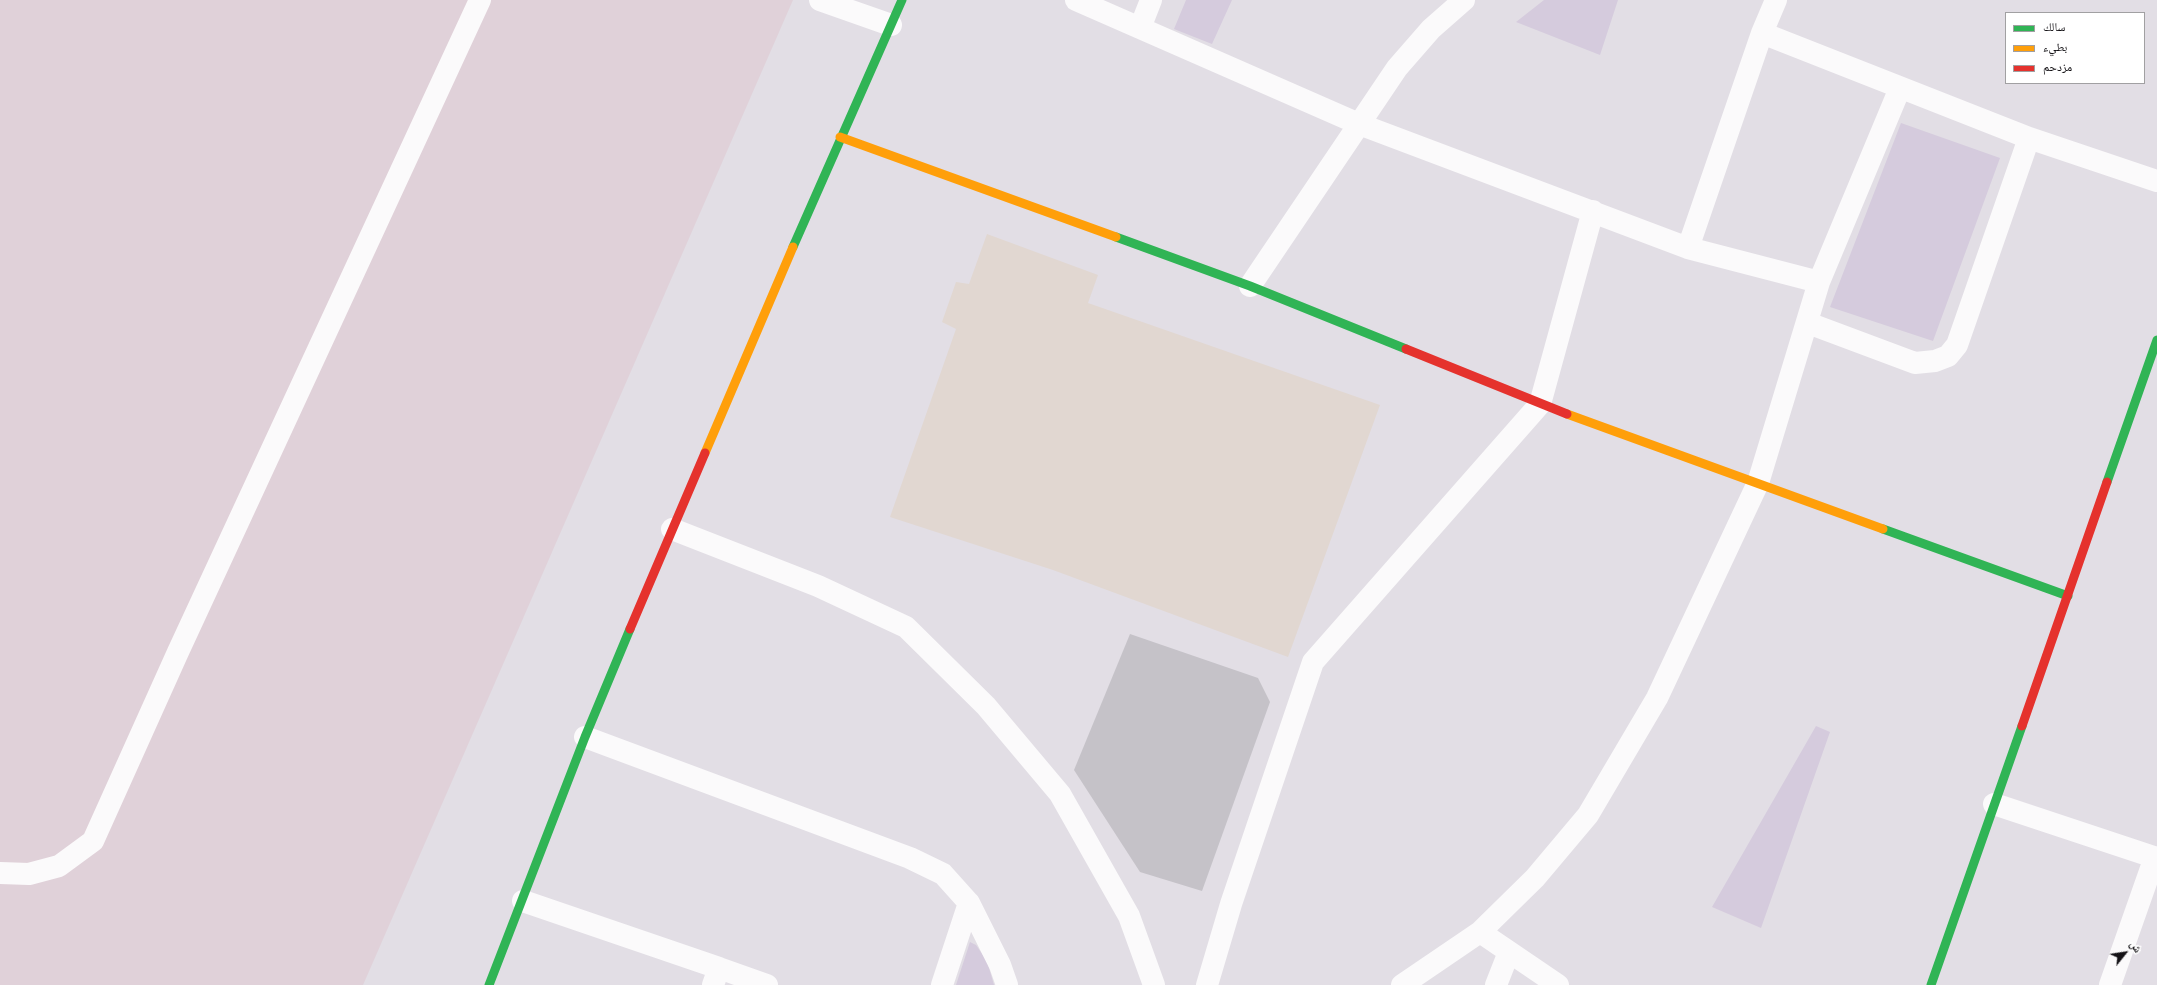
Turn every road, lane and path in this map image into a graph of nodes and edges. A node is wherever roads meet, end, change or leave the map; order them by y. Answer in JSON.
{"nodes":[{"id":1,"x":480,"y":0,"type":"edge"},
{"id":2,"x":820,"y":0,"type":"edge"},
{"id":3,"x":902,"y":0,"type":"edge"},
{"id":4,"x":1076,"y":0,"type":"edge"},
{"id":5,"x":1151,"y":0,"type":"edge"},
{"id":6,"x":1464,"y":0,"type":"edge"},
{"id":7,"x":1776,"y":0,"type":"edge"},
{"id":8,"x":891,"y":25,"type":"junction"},
{"id":9,"x":1140,"y":28,"type":"junction"},
{"id":10,"x":1762,"y":33,"type":"junction"},
{"id":11,"x":1900,"y":88,"type":"junction"},
{"id":12,"x":1359,"y":124,"type":"junction"},
{"id":13,"x":840,"y":137,"type":"junction"},
{"id":14,"x":2029,"y":138,"type":"junction"},
{"id":15,"x":2157,"y":181,"type":"edge"},
{"id":16,"x":1593,"y":212,"type":"junction"},
{"id":17,"x":1688,"y":248,"type":"junction"},
{"id":18,"x":1819,"y":282,"type":"junction"},
{"id":19,"x":1250,"y":286,"type":"junction"},
{"id":20,"x":1808,"y":323,"type":"junction"},
{"id":21,"x":2157,"y":340,"type":"edge"},
{"id":22,"x":1540,"y":404,"type":"junction"},
{"id":23,"x":1758,"y":483,"type":"junction"},
{"id":24,"x":672,"y":529,"type":"junction"},
{"id":25,"x":2068,"y":596,"type":"junction"},
{"id":26,"x":585,"y":737,"type":"junction"},
{"id":27,"x":1994,"y":804,"type":"junction"},
{"id":28,"x":2156,"y":857,"type":"edge"},
{"id":29,"x":0,"y":872,"type":"edge"},
{"id":30,"x":523,"y":901,"type":"junction"},
{"id":31,"x":969,"y":903,"type":"junction"},
{"id":32,"x":1480,"y":932,"type":"junction"},
{"id":33,"x":1509,"y":952,"type":"junction"},
{"id":34,"x":716,"y":977,"type":"edge"},
{"id":35,"x":489,"y":985,"type":"edge"},
{"id":36,"x":767,"y":985,"type":"edge"},
{"id":37,"x":942,"y":985,"type":"edge"},
{"id":38,"x":1007,"y":985,"type":"edge"},
{"id":39,"x":1154,"y":985,"type":"edge"},
{"id":40,"x":1206,"y":985,"type":"edge"},
{"id":41,"x":1402,"y":985,"type":"edge"},
{"id":42,"x":1496,"y":985,"type":"edge"},
{"id":43,"x":1558,"y":985,"type":"edge"},
{"id":44,"x":1931,"y":985,"type":"edge"},
{"id":45,"x":2110,"y":985,"type":"edge"}],
"edges":[{"from":1,"to":29,"type":"street"},
{"from":2,"to":8,"type":"street"},
{"from":3,"to":8,"type":"street"},
{"from":4,"to":9,"type":"street"},
{"from":5,"to":9,"type":"street"},
{"from":6,"to":12,"type":"street"},
{"from":7,"to":10,"type":"street"},
{"from":8,"to":13,"type":"street"},
{"from":9,"to":12,"type":"street"},
{"from":10,"to":11,"type":"street"},
{"from":10,"to":17,"type":"street"},
{"from":11,"to":14,"type":"street"},
{"from":11,"to":18,"type":"street"},
{"from":12,"to":16,"type":"street"},
{"from":12,"to":19,"type":"street"},
{"from":13,"to":19,"type":"street"},
{"from":13,"to":24,"type":"street"},
{"from":14,"to":15,"type":"street"},
{"from":14,"to":20,"type":"street"},
{"from":16,"to":17,"type":"street"},
{"from":16,"to":22,"type":"street"},
{"from":17,"to":18,"type":"street"},
{"from":18,"to":20,"type":"street"},
{"from":19,"to":22,"type":"street"},
{"from":20,"to":23,"type":"street"},
{"from":21,"to":25,"type":"street"},
{"from":22,"to":23,"type":"street"},
{"from":22,"to":40,"type":"street"},
{"from":23,"to":25,"type":"street"},
{"from":23,"to":32,"type":"street"},
{"from":24,"to":26,"type":"street"},
{"from":24,"to":39,"type":"street"},
{"from":25,"to":27,"type":"street"},
{"from":26,"to":30,"type":"street"},
{"from":26,"to":31,"type":"street"},
{"from":27,"to":28,"type":"street"},
{"from":27,"to":44,"type":"street"},
{"from":28,"to":45,"type":"street"},
{"from":30,"to":34,"type":"street"},
{"from":30,"to":35,"type":"street"},
{"from":31,"to":37,"type":"street"},
{"from":31,"to":38,"type":"street"},
{"from":32,"to":33,"type":"street"},
{"from":32,"to":41,"type":"street"},
{"from":33,"to":42,"type":"street"},
{"from":33,"to":43,"type":"street"},
{"from":34,"to":36,"type":"street"}]}
